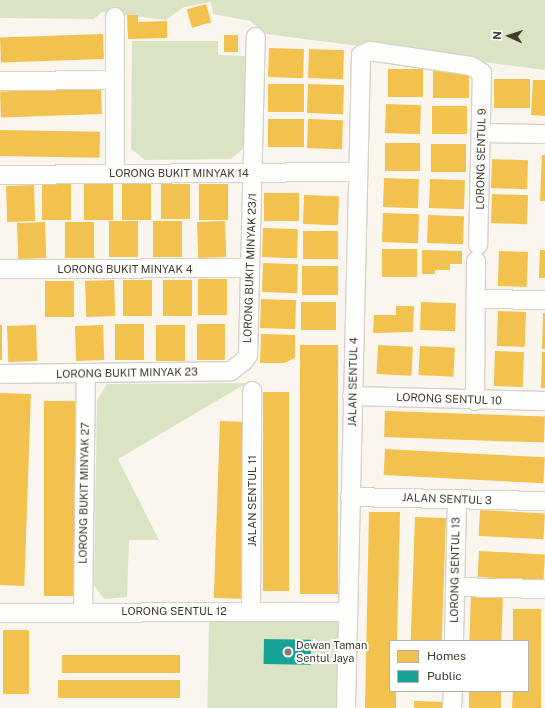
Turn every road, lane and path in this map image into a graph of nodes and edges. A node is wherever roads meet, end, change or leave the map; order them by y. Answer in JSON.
{"nodes":[{"id":1,"x":115,"y":17,"type":"dead end"},
{"id":2,"x":256,"y":38,"type":"dead end"},
{"id":3,"x":482,"y":73,"type":"joint"},
{"id":4,"x":114,"y":80,"type":"junction"},
{"id":5,"x":0,"y":81,"type":"edge"},
{"id":6,"x":481,"y":133,"type":"junction"},
{"id":7,"x":545,"y":134,"type":"edge"},
{"id":8,"x":253,"y":172,"type":"junction"},
{"id":9,"x":358,"y":172,"type":"junction"},
{"id":10,"x":115,"y":173,"type":"junction"},
{"id":11,"x":0,"y":175,"type":"edge"},
{"id":12,"x":250,"y":268,"type":"junction"},
{"id":13,"x":0,"y":270,"type":"edge"},
{"id":14,"x":476,"y":298,"type":"junction"},
{"id":15,"x":545,"y":300,"type":"edge"},
{"id":16,"x":248,"y":355,"type":"joint"},
{"id":17,"x":0,"y":374,"type":"edge"},
{"id":18,"x":86,"y":374,"type":"junction"},
{"id":19,"x":252,"y":391,"type":"dead end"},
{"id":20,"x":352,"y":396,"type":"junction"},
{"id":21,"x":475,"y":401,"type":"junction"},
{"id":22,"x":545,"y":401,"type":"edge"},
{"id":23,"x":350,"y":496,"type":"junction"},
{"id":24,"x":456,"y":500,"type":"junction"},
{"id":25,"x":545,"y":501,"type":"edge"},
{"id":26,"x":455,"y":587,"type":"junction"},
{"id":27,"x":545,"y":588,"type":"edge"},
{"id":28,"x":251,"y":611,"type":"junction"},
{"id":29,"x":83,"y":612,"type":"junction"},
{"id":30,"x":348,"y":612,"type":"junction"},
{"id":31,"x":0,"y":613,"type":"edge"},
{"id":32,"x":454,"y":640,"type":"edge"},
{"id":33,"x":453,"y":692,"type":"edge"},
{"id":34,"x":346,"y":708,"type":"edge"},
{"id":35,"x":452,"y":708,"type":"edge"}],
"edges":[{"from":1,"to":4,"type":"street"},
{"from":2,"to":8,"type":"street","name":"LORONG BUKIT MINYAK 23/1"},
{"from":3,"to":6,"type":"street","name":"LORONG SENTUL 9"},
{"from":3,"to":9,"type":"street","name":"JALAN SENTUL 4"},
{"from":4,"to":5,"type":"street"},
{"from":4,"to":10,"type":"street"},
{"from":6,"to":7,"type":"street"},
{"from":6,"to":14,"type":"street","name":"LORONG SENTUL 9"},
{"from":8,"to":9,"type":"street","name":"LORONG BUKIT MINYAK 14"},
{"from":8,"to":10,"type":"street","name":"LORONG BUKIT MINYAK 14"},
{"from":8,"to":12,"type":"street","name":"LORONG BUKIT MINYAK 23/1"},
{"from":9,"to":20,"type":"street","name":"JALAN SENTUL 4"},
{"from":10,"to":11,"type":"street","name":"LORONG BUKIT MINYAK 14"},
{"from":12,"to":13,"type":"street","name":"LORONG BUKIT MINYAK 4"},
{"from":12,"to":16,"type":"street","name":"LORONG BUKIT MINYAK 23/1"},
{"from":14,"to":15,"type":"street"},
{"from":14,"to":21,"type":"street","name":"LORONG SENTUL 9"},
{"from":16,"to":18,"type":"street","name":"LORONG BUKIT MINYAK 23"},
{"from":17,"to":18,"type":"street","name":"LORONG BUKIT MINYAK 23"},
{"from":18,"to":29,"type":"street","name":"LORONG BUKIT MINYAK 27"},
{"from":19,"to":28,"type":"street","name":"JALAN SENTUL 11"},
{"from":20,"to":21,"type":"street","name":"LORONG SENTUL 10"},
{"from":20,"to":23,"type":"street","name":"JALAN SENTUL 4"},
{"from":21,"to":22,"type":"street","name":"LORONG SENTUL 10"},
{"from":23,"to":24,"type":"street","name":"JALAN SENTUL 3"},
{"from":23,"to":30,"type":"street","name":"JALAN SENTUL 4"},
{"from":24,"to":25,"type":"street","name":"JALAN SENTUL 3"},
{"from":24,"to":26,"type":"street","name":"LORONG SENTUL 13"},
{"from":26,"to":27,"type":"street"},
{"from":26,"to":32,"type":"street","name":"LORONG SENTUL 13"},
{"from":28,"to":29,"type":"street","name":"LORONG SENTUL 12"},
{"from":28,"to":30,"type":"street","name":"LORONG SENTUL 12"},
{"from":29,"to":31,"type":"street","name":"LORONG SENTUL 12"},
{"from":30,"to":34,"type":"street","name":"JALAN SENTUL 4"},
{"from":33,"to":35,"type":"street"}]}
